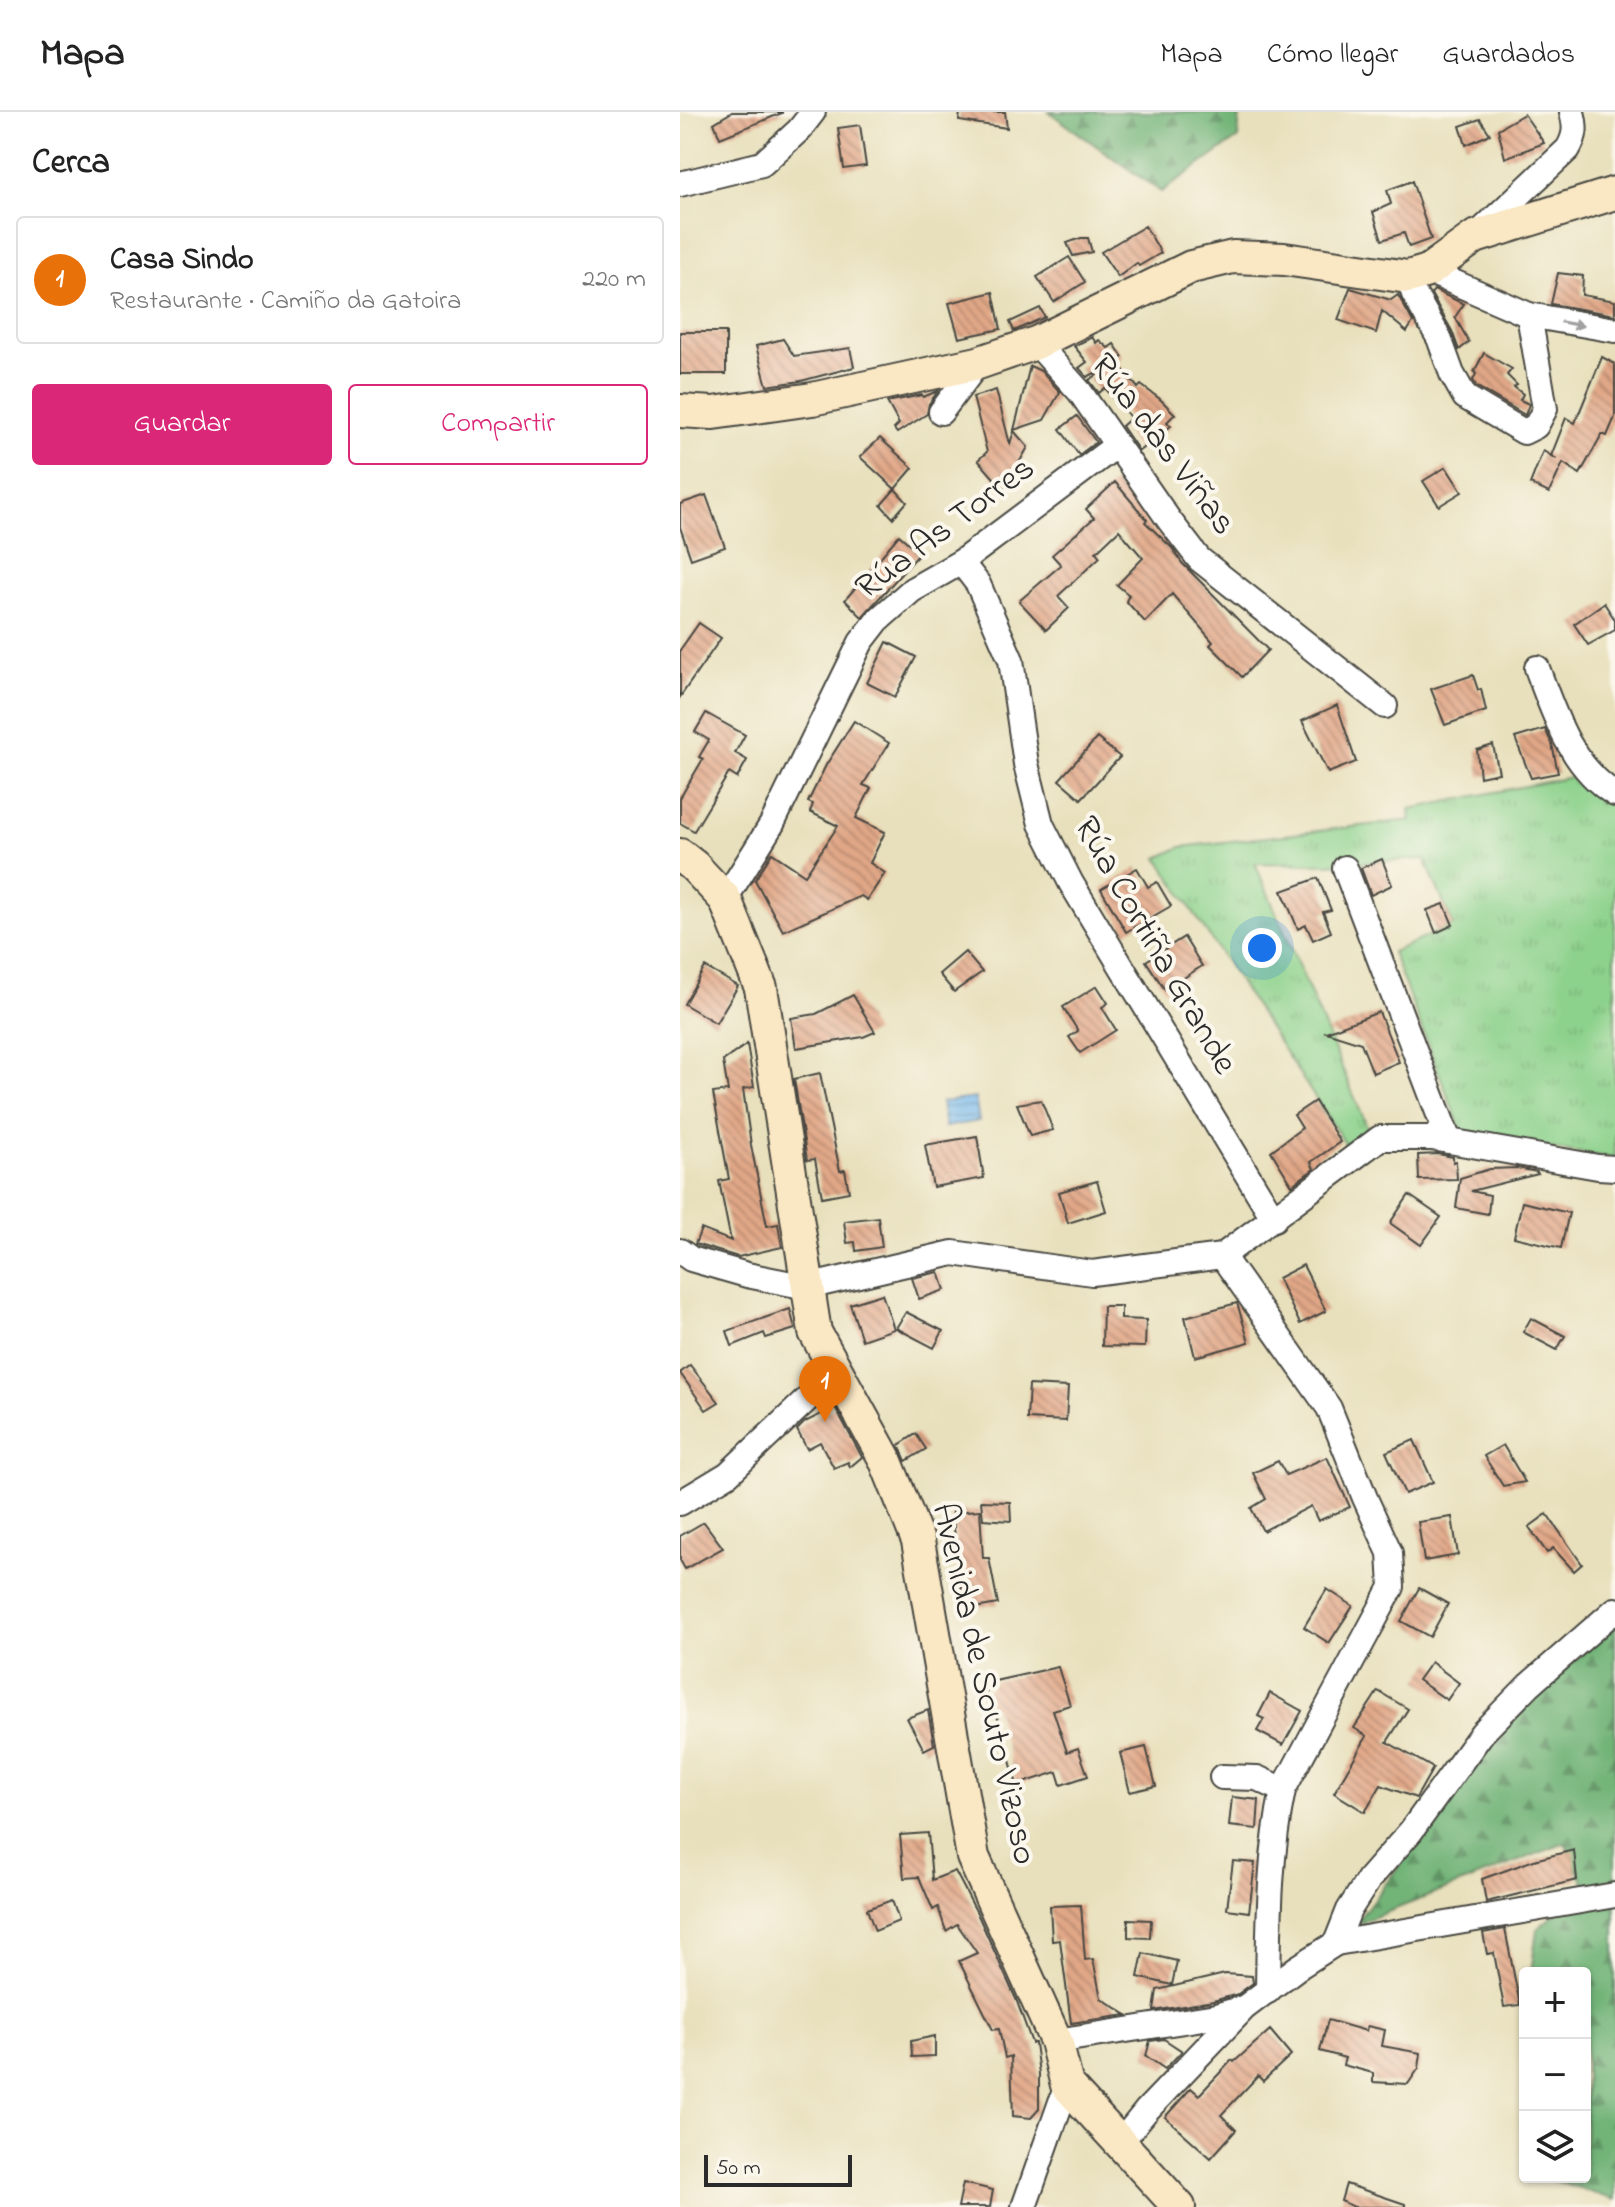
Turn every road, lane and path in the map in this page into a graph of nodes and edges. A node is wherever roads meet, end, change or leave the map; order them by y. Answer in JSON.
{"nodes":[{"id":1,"x":813,"y":112,"type":"edge"},
{"id":2,"x":1572,"y":112,"type":"edge"},
{"id":3,"x":680,"y":184,"type":"edge"},
{"id":4,"x":1615,"y":193,"type":"edge"},
{"id":5,"x":1475,"y":237,"type":"junction"},
{"id":6,"x":1418,"y":274,"type":"junction"},
{"id":7,"x":1529,"y":315,"type":"junction"},
{"id":8,"x":1615,"y":330,"type":"edge"},
{"id":9,"x":1036,"y":343,"type":"junction"},
{"id":10,"x":978,"y":363,"type":"junction"},
{"id":11,"x":680,"y":411,"type":"edge"},
{"id":12,"x":941,"y":412,"type":"dead end"},
{"id":13,"x":1117,"y":445,"type":"junction"},
{"id":14,"x":961,"y":562,"type":"junction"},
{"id":15,"x":1537,"y":668,"type":"dead end"},
{"id":16,"x":1385,"y":706,"type":"dead end"},
{"id":17,"x":1615,"y":794,"type":"edge"},
{"id":18,"x":680,"y":855,"type":"edge"},
{"id":19,"x":1345,"y":868,"type":"dead end"},
{"id":20,"x":725,"y":899,"type":"junction"},
{"id":21,"x":1449,"y":1141,"type":"junction"},
{"id":22,"x":1615,"y":1168,"type":"edge"},
{"id":23,"x":1274,"y":1219,"type":"junction"},
{"id":24,"x":680,"y":1251,"type":"edge"},
{"id":25,"x":1222,"y":1256,"type":"junction"},
{"id":26,"x":807,"y":1287,"type":"junction"},
{"id":27,"x":836,"y":1372,"type":"junction"},
{"id":28,"x":684,"y":1494,"type":"edge"},
{"id":29,"x":1615,"y":1610,"type":"edge"},
{"id":30,"x":1222,"y":1777,"type":"dead end"},
{"id":31,"x":1283,"y":1790,"type":"junction"},
{"id":32,"x":1615,"y":1895,"type":"edge"},
{"id":33,"x":1336,"y":1943,"type":"junction"},
{"id":34,"x":1268,"y":1991,"type":"junction"},
{"id":35,"x":1244,"y":2008,"type":"junction"},
{"id":36,"x":1056,"y":2041,"type":"junction"},
{"id":37,"x":1067,"y":2085,"type":"junction"},
{"id":38,"x":1120,"y":2143,"type":"junction"},
{"id":39,"x":1024,"y":2207,"type":"edge"},
{"id":40,"x":1179,"y":2207,"type":"edge"}],
"edges":[{"from":1,"to":3,"type":"street"},
{"from":2,"to":5,"type":"street"},
{"from":4,"to":5,"type":"street"},
{"from":5,"to":6,"type":"street"},
{"from":6,"to":7,"type":"street"},
{"from":6,"to":7,"type":"street"},
{"from":6,"to":9,"type":"street"},
{"from":7,"to":8,"type":"street","one_way":true},
{"from":9,"to":10,"type":"street"},
{"from":9,"to":13,"type":"street","name":"Rúa das Viñas"},
{"from":10,"to":11,"type":"street"},
{"from":10,"to":12,"type":"street"},
{"from":13,"to":14,"type":"street","name":"Rúa As Torres"},
{"from":13,"to":16,"type":"street","name":"Rúa das Viñas"},
{"from":14,"to":20,"type":"street","name":"Rúa As Torres"},
{"from":14,"to":23,"type":"street","name":"Rúa Cortiña Grande"},
{"from":15,"to":17,"type":"street"},
{"from":18,"to":20,"type":"street","name":"Avenida de Souto Vizoso"},
{"from":19,"to":21,"type":"street"},
{"from":20,"to":26,"type":"street","name":"Avenida de Souto Vizoso"},
{"from":21,"to":22,"type":"street"},
{"from":21,"to":23,"type":"street"},
{"from":23,"to":25,"type":"street"},
{"from":24,"to":26,"type":"street"},
{"from":25,"to":26,"type":"street"},
{"from":25,"to":31,"type":"street"},
{"from":26,"to":27,"type":"street","name":"Avenida de Souto Vizoso"},
{"from":27,"to":28,"type":"street"},
{"from":27,"to":36,"type":"street","name":"Avenida de Souto Vizoso"},
{"from":29,"to":33,"type":"street"},
{"from":30,"to":31,"type":"street"},
{"from":31,"to":34,"type":"street"},
{"from":32,"to":33,"type":"street"},
{"from":33,"to":34,"type":"street"},
{"from":34,"to":35,"type":"street"},
{"from":35,"to":36,"type":"street"},
{"from":35,"to":38,"type":"street"},
{"from":36,"to":37,"type":"street","name":"Avenida de Souto Vizoso"},
{"from":37,"to":38,"type":"street"},
{"from":37,"to":39,"type":"street"},
{"from":38,"to":40,"type":"street"}]}
